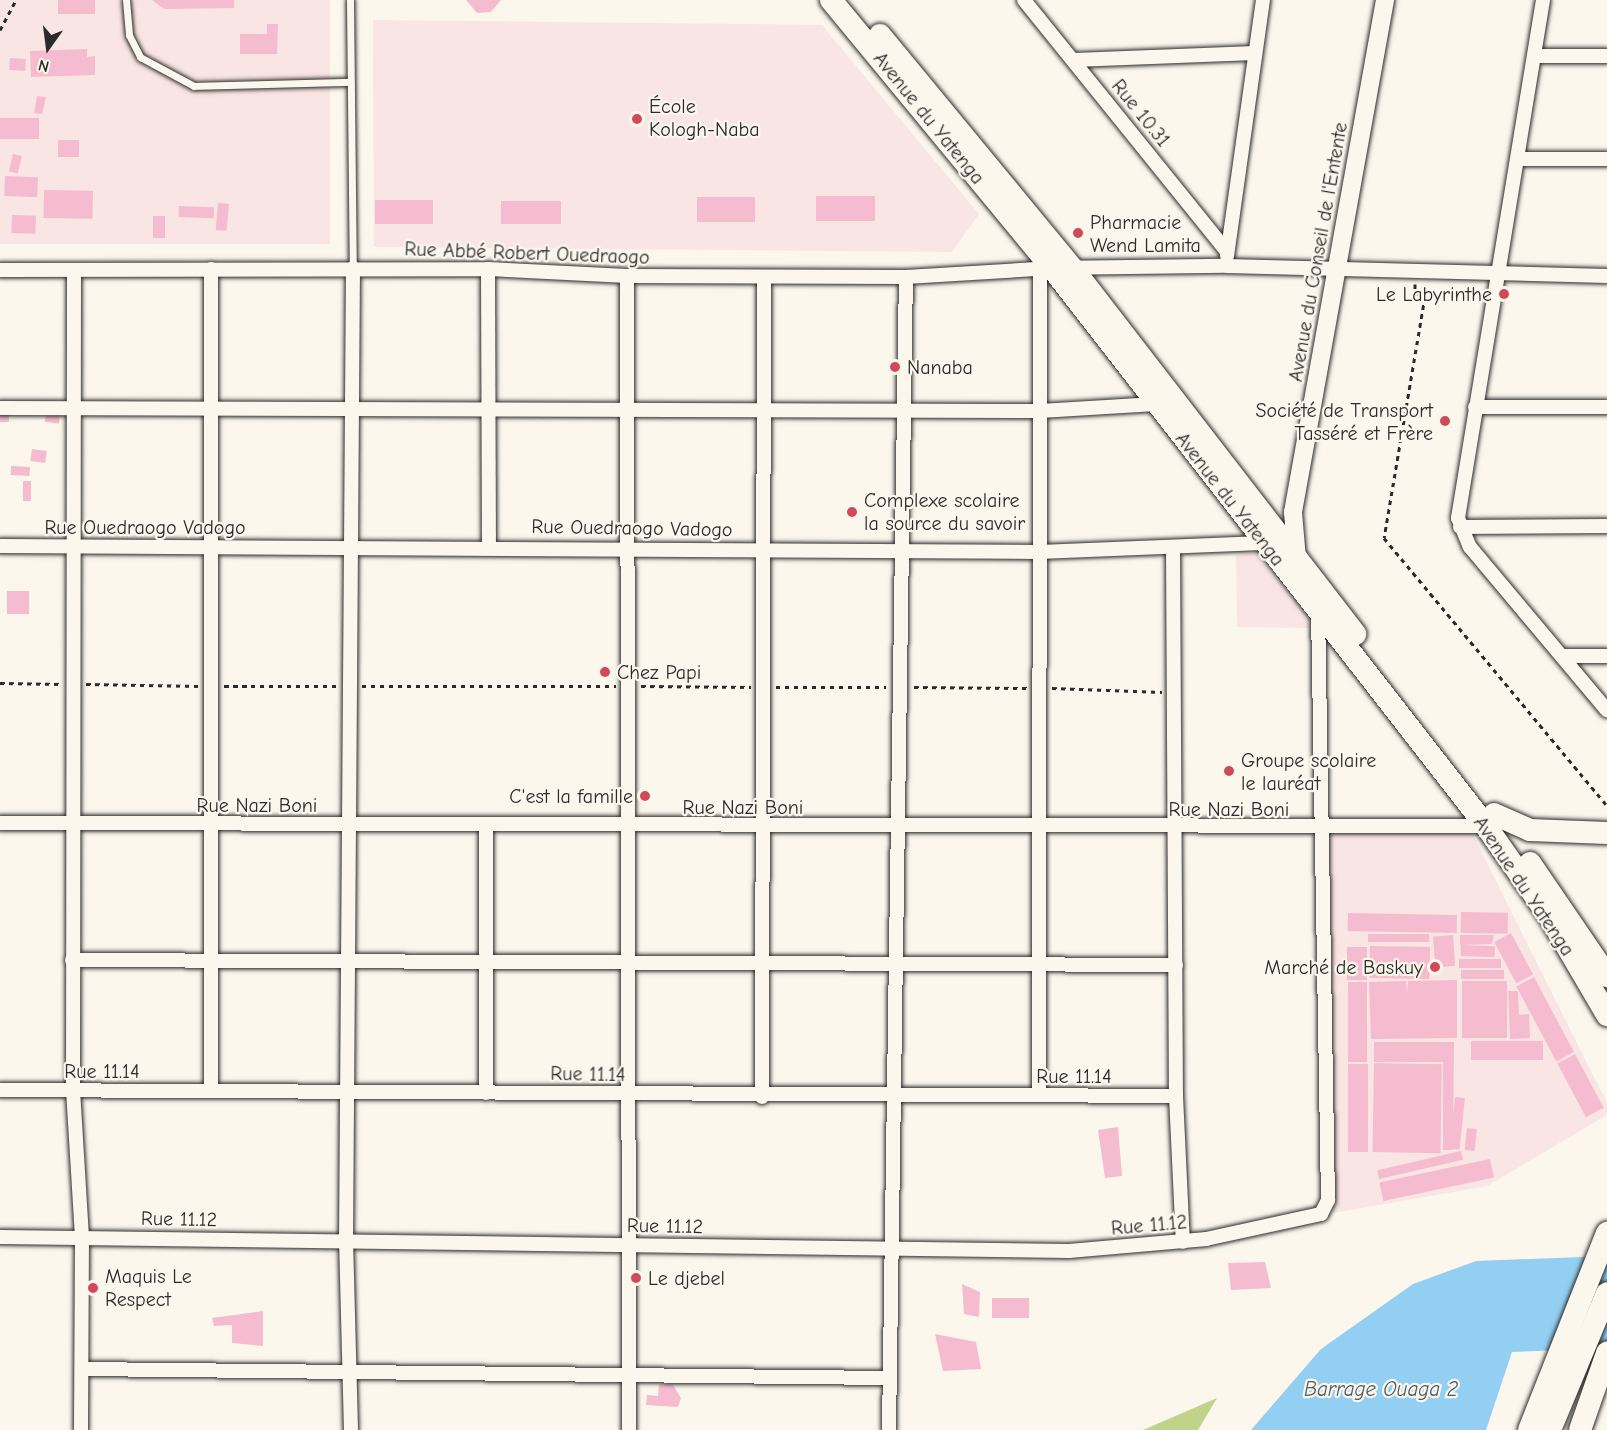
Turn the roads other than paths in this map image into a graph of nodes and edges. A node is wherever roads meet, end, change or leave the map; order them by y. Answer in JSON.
{"nodes":[{"id":1,"x":126,"y":0,"type":"edge"},
{"id":2,"x":350,"y":0,"type":"edge"},
{"id":3,"x":831,"y":0,"type":"edge"},
{"id":4,"x":849,"y":0,"type":"edge"},
{"id":5,"x":1024,"y":0,"type":"edge"},
{"id":6,"x":1263,"y":0,"type":"edge"},
{"id":7,"x":1385,"y":0,"type":"edge"},
{"id":8,"x":1543,"y":0,"type":"edge"},
{"id":9,"x":1255,"y":53,"type":"junction"},
{"id":10,"x":1534,"y":56,"type":"junction"},
{"id":11,"x":1607,"y":56,"type":"edge"},
{"id":12,"x":1074,"y":60,"type":"junction"},
{"id":13,"x":349,"y":82,"type":"junction"},
{"id":14,"x":1518,"y":159,"type":"junction"},
{"id":15,"x":1607,"y":159,"type":"edge"},
{"id":16,"x":1226,"y":250,"type":"junction"},
{"id":17,"x":1227,"y":266,"type":"junction"},
{"id":18,"x":353,"y":268,"type":"junction"},
{"id":19,"x":211,"y":269,"type":"junction"},
{"id":20,"x":488,"y":269,"type":"junction"},
{"id":21,"x":0,"y":270,"type":"edge"},
{"id":22,"x":1055,"y":270,"type":"junction"},
{"id":23,"x":1338,"y":270,"type":"junction"},
{"id":24,"x":74,"y":271,"type":"junction"},
{"id":25,"x":627,"y":276,"type":"junction"},
{"id":26,"x":1607,"y":276,"type":"edge"},
{"id":27,"x":906,"y":277,"type":"junction"},
{"id":28,"x":1499,"y":277,"type":"junction"},
{"id":29,"x":764,"y":278,"type":"junction"},
{"id":30,"x":1156,"y":404,"type":"junction"},
{"id":31,"x":1476,"y":407,"type":"junction"},
{"id":32,"x":1607,"y":407,"type":"edge"},
{"id":33,"x":0,"y":408,"type":"edge"},
{"id":34,"x":75,"y":408,"type":"junction"},
{"id":35,"x":212,"y":409,"type":"junction"},
{"id":36,"x":488,"y":409,"type":"junction"},
{"id":37,"x":904,"y":409,"type":"junction"},
{"id":38,"x":350,"y":410,"type":"junction"},
{"id":39,"x":629,"y":410,"type":"junction"},
{"id":40,"x":764,"y":411,"type":"junction"},
{"id":41,"x":1040,"y":411,"type":"junction"},
{"id":42,"x":1293,"y":512,"type":"junction"},
{"id":43,"x":1265,"y":517,"type":"junction"},
{"id":44,"x":1607,"y":526,"type":"edge"},
{"id":45,"x":1460,"y":527,"type":"junction"},
{"id":46,"x":1262,"y":543,"type":"junction"},
{"id":47,"x":0,"y":546,"type":"edge"},
{"id":48,"x":489,"y":546,"type":"junction"},
{"id":49,"x":75,"y":547,"type":"junction"},
{"id":50,"x":348,"y":547,"type":"junction"},
{"id":51,"x":630,"y":547,"type":"junction"},
{"id":52,"x":211,"y":548,"type":"junction"},
{"id":53,"x":1173,"y":549,"type":"junction"},
{"id":54,"x":762,"y":550,"type":"junction"},
{"id":55,"x":902,"y":550,"type":"junction"},
{"id":56,"x":1039,"y":552,"type":"junction"},
{"id":57,"x":1297,"y":559,"type":"junction"},
{"id":58,"x":1318,"y":612,"type":"junction"},
{"id":59,"x":1564,"y":656,"type":"junction"},
{"id":60,"x":1607,"y":656,"type":"edge"},
{"id":61,"x":1607,"y":710,"type":"edge"},
{"id":62,"x":1490,"y":820,"type":"junction"},
{"id":63,"x":0,"y":823,"type":"edge"},
{"id":64,"x":71,"y":824,"type":"junction"},
{"id":65,"x":210,"y":824,"type":"junction"},
{"id":66,"x":348,"y":825,"type":"junction"},
{"id":67,"x":486,"y":825,"type":"junction"},
{"id":68,"x":630,"y":825,"type":"junction"},
{"id":69,"x":766,"y":827,"type":"junction"},
{"id":70,"x":898,"y":827,"type":"junction"},
{"id":71,"x":1039,"y":828,"type":"junction"},
{"id":72,"x":1175,"y":828,"type":"junction"},
{"id":73,"x":1321,"y":829,"type":"junction"},
{"id":74,"x":1607,"y":833,"type":"edge"},
{"id":75,"x":210,"y":958,"type":"junction"},
{"id":76,"x":347,"y":959,"type":"junction"},
{"id":77,"x":72,"y":960,"type":"junction"},
{"id":78,"x":487,"y":960,"type":"junction"},
{"id":79,"x":629,"y":961,"type":"junction"},
{"id":80,"x":897,"y":961,"type":"junction"},
{"id":81,"x":762,"y":962,"type":"junction"},
{"id":82,"x":1039,"y":962,"type":"junction"},
{"id":83,"x":1176,"y":965,"type":"junction"},
{"id":84,"x":1607,"y":976,"type":"edge"},
{"id":85,"x":1602,"y":1007,"type":"edge"},
{"id":86,"x":1607,"y":1024,"type":"edge"},
{"id":87,"x":0,"y":1090,"type":"edge"},
{"id":88,"x":73,"y":1090,"type":"junction"},
{"id":89,"x":211,"y":1090,"type":"junction"},
{"id":90,"x":347,"y":1092,"type":"junction"},
{"id":91,"x":486,"y":1092,"type":"junction"},
{"id":92,"x":627,"y":1094,"type":"junction"},
{"id":93,"x":896,"y":1095,"type":"junction"},
{"id":94,"x":1039,"y":1095,"type":"junction"},
{"id":95,"x":1176,"y":1096,"type":"junction"},
{"id":96,"x":762,"y":1097,"type":"junction"},
{"id":97,"x":1607,"y":1233,"type":"edge"},
{"id":98,"x":0,"y":1237,"type":"edge"},
{"id":99,"x":82,"y":1237,"type":"junction"},
{"id":100,"x":1183,"y":1242,"type":"junction"},
{"id":101,"x":346,"y":1243,"type":"junction"},
{"id":102,"x":626,"y":1244,"type":"junction"},
{"id":103,"x":894,"y":1249,"type":"junction"},
{"id":104,"x":1607,"y":1293,"type":"edge"},
{"id":105,"x":1607,"y":1353,"type":"edge"},
{"id":106,"x":82,"y":1369,"type":"junction"},
{"id":107,"x":350,"y":1371,"type":"junction"},
{"id":108,"x":890,"y":1378,"type":"junction"},
{"id":109,"x":628,"y":1379,"type":"junction"},
{"id":110,"x":81,"y":1430,"type":"edge"},
{"id":111,"x":351,"y":1430,"type":"edge"},
{"id":112,"x":630,"y":1430,"type":"edge"},
{"id":113,"x":889,"y":1430,"type":"edge"},
{"id":114,"x":1528,"y":1430,"type":"edge"},
{"id":115,"x":1550,"y":1430,"type":"edge"},
{"id":116,"x":1580,"y":1430,"type":"edge"}],
"edges":[{"from":1,"to":13,"type":"lane"},
{"from":2,"to":13,"type":"lane"},
{"from":3,"to":22,"type":"main road","name":"Avenue du Yatenga"},
{"from":4,"to":22,"type":"main road","name":"Avenue du Yatenga"},
{"from":5,"to":12,"type":"street","name":"Rue 10.31"},
{"from":6,"to":9,"type":"street"},
{"from":7,"to":23,"type":"street","name":"Avenue du Conseil de l'Entente"},
{"from":8,"to":10,"type":"street"},
{"from":9,"to":12,"type":"street"},
{"from":9,"to":16,"type":"street"},
{"from":10,"to":11,"type":"street"},
{"from":10,"to":14,"type":"street"},
{"from":12,"to":16,"type":"street","name":"Rue 10.31"},
{"from":13,"to":18,"type":"lane"},
{"from":14,"to":15,"type":"street"},
{"from":14,"to":28,"type":"street"},
{"from":16,"to":17,"type":"street"},
{"from":17,"to":22,"type":"street","name":"Rue Abbé Robert Ouedraogo"},
{"from":17,"to":23,"type":"street","name":"Rue Abbé Robert Ouedraogo"},
{"from":18,"to":19,"type":"street","name":"Rue Abbé Robert Ouedraogo"},
{"from":18,"to":20,"type":"street","name":"Rue Abbé Robert Ouedraogo"},
{"from":18,"to":38,"type":"street"},
{"from":19,"to":24,"type":"street","name":"Rue Abbé Robert Ouedraogo"},
{"from":19,"to":35,"type":"street"},
{"from":20,"to":25,"type":"street","name":"Rue Abbé Robert Ouedraogo"},
{"from":20,"to":36,"type":"street"},
{"from":21,"to":24,"type":"street","name":"Rue Abbé Robert Ouedraogo"},
{"from":22,"to":27,"type":"street","name":"Rue Abbé Robert Ouedraogo"},
{"from":22,"to":30,"type":"main road","name":"Avenue du Yatenga"},
{"from":22,"to":41,"type":"street"},
{"from":22,"to":43,"type":"main road","name":"Avenue du Yatenga"},
{"from":23,"to":28,"type":"street","name":"Rue Abbé Robert Ouedraogo"},
{"from":23,"to":42,"type":"street","name":"Avenue du Conseil de l'Entente"},
{"from":24,"to":34,"type":"street"},
{"from":25,"to":29,"type":"street","name":"Rue Abbé Robert Ouedraogo"},
{"from":25,"to":39,"type":"street"},
{"from":26,"to":28,"type":"street","name":"Rue Abbé Robert Ouedraogo"},
{"from":27,"to":29,"type":"street","name":"Rue Abbé Robert Ouedraogo"},
{"from":27,"to":37,"type":"street"},
{"from":28,"to":31,"type":"street"},
{"from":29,"to":40,"type":"street"},
{"from":30,"to":41,"type":"street"},
{"from":30,"to":46,"type":"main road","name":"Avenue du Yatenga"},
{"from":31,"to":32,"type":"street"},
{"from":31,"to":45,"type":"street"},
{"from":33,"to":34,"type":"street"},
{"from":34,"to":35,"type":"street"},
{"from":34,"to":49,"type":"street"},
{"from":35,"to":38,"type":"street"},
{"from":35,"to":52,"type":"street"},
{"from":36,"to":38,"type":"street"},
{"from":36,"to":39,"type":"street"},
{"from":36,"to":48,"type":"street"},
{"from":37,"to":40,"type":"street"},
{"from":37,"to":41,"type":"street"},
{"from":37,"to":55,"type":"street"},
{"from":38,"to":50,"type":"street"},
{"from":39,"to":40,"type":"street"},
{"from":39,"to":51,"type":"street"},
{"from":40,"to":54,"type":"street"},
{"from":41,"to":56,"type":"street"},
{"from":42,"to":43,"type":"street"},
{"from":42,"to":57,"type":"street","name":"Avenue du Conseil de l'Entente"},
{"from":43,"to":57,"type":"main road","name":"Avenue du Yatenga"},
{"from":44,"to":45,"type":"street"},
{"from":45,"to":59,"type":"street"},
{"from":46,"to":53,"type":"street","name":"Rue Ouedraogo Vadogo"},
{"from":46,"to":58,"type":"main road","name":"Avenue du Yatenga"},
{"from":47,"to":49,"type":"street","name":"Rue Ouedraogo Vadogo"},
{"from":48,"to":50,"type":"street","name":"Rue Ouedraogo Vadogo"},
{"from":48,"to":51,"type":"street","name":"Rue Ouedraogo Vadogo"},
{"from":49,"to":52,"type":"street","name":"Rue Ouedraogo Vadogo"},
{"from":49,"to":64,"type":"street"},
{"from":50,"to":52,"type":"street","name":"Rue Ouedraogo Vadogo"},
{"from":50,"to":66,"type":"street"},
{"from":51,"to":54,"type":"street","name":"Rue Ouedraogo Vadogo"},
{"from":51,"to":68,"type":"street"},
{"from":52,"to":65,"type":"street"},
{"from":53,"to":56,"type":"street","name":"Rue Ouedraogo Vadogo"},
{"from":53,"to":72,"type":"street"},
{"from":54,"to":55,"type":"street","name":"Rue Ouedraogo Vadogo"},
{"from":54,"to":69,"type":"street"},
{"from":55,"to":56,"type":"street","name":"Rue Ouedraogo Vadogo"},
{"from":55,"to":70,"type":"street"},
{"from":56,"to":71,"type":"street"},
{"from":57,"to":62,"type":"main road","name":"Avenue du Yatenga"},
{"from":58,"to":62,"type":"main road","name":"Avenue du Yatenga"},
{"from":58,"to":73,"type":"street"},
{"from":59,"to":60,"type":"street"},
{"from":59,"to":61,"type":"street"},
{"from":62,"to":73,"type":"street","name":"Rue Nazi Boni"},
{"from":62,"to":74,"type":"main road"},
{"from":62,"to":84,"type":"main road","name":"Avenue du Yatenga"},
{"from":62,"to":85,"type":"main road","name":"Avenue du Yatenga"},
{"from":63,"to":64,"type":"street","name":"Rue Nazi Boni"},
{"from":64,"to":65,"type":"street","name":"Rue Nazi Boni"},
{"from":64,"to":77,"type":"street"},
{"from":65,"to":66,"type":"street","name":"Rue Nazi Boni"},
{"from":65,"to":75,"type":"street"},
{"from":66,"to":67,"type":"street","name":"Rue Nazi Boni"},
{"from":66,"to":76,"type":"street"},
{"from":67,"to":68,"type":"street","name":"Rue Nazi Boni"},
{"from":67,"to":78,"type":"street"},
{"from":68,"to":69,"type":"street","name":"Rue Nazi Boni"},
{"from":68,"to":79,"type":"street"},
{"from":69,"to":70,"type":"street","name":"Rue Nazi Boni"},
{"from":69,"to":81,"type":"street"},
{"from":70,"to":71,"type":"street","name":"Rue Nazi Boni"},
{"from":70,"to":80,"type":"street"},
{"from":71,"to":72,"type":"street","name":"Rue Nazi Boni"},
{"from":71,"to":82,"type":"street"},
{"from":72,"to":73,"type":"street","name":"Rue Nazi Boni"},
{"from":72,"to":83,"type":"street"},
{"from":73,"to":100,"type":"street","name":"Rue 11.12"},
{"from":75,"to":76,"type":"street"},
{"from":75,"to":77,"type":"street"},
{"from":75,"to":89,"type":"street"},
{"from":76,"to":78,"type":"street"},
{"from":76,"to":90,"type":"street"},
{"from":77,"to":88,"type":"street"},
{"from":78,"to":79,"type":"street"},
{"from":78,"to":91,"type":"street"},
{"from":79,"to":81,"type":"street"},
{"from":79,"to":92,"type":"street"},
{"from":80,"to":81,"type":"street"},
{"from":80,"to":82,"type":"street"},
{"from":80,"to":93,"type":"street"},
{"from":81,"to":96,"type":"street"},
{"from":82,"to":83,"type":"street"},
{"from":82,"to":94,"type":"street"},
{"from":83,"to":95,"type":"street"},
{"from":85,"to":86,"type":"main road","name":"Avenue du Yatenga"},
{"from":87,"to":88,"type":"street","name":"Rue 11.14"},
{"from":88,"to":89,"type":"street","name":"Rue 11.14"},
{"from":88,"to":99,"type":"street"},
{"from":89,"to":90,"type":"street","name":"Rue 11.14"},
{"from":90,"to":91,"type":"street","name":"Rue 11.14"},
{"from":90,"to":101,"type":"street"},
{"from":91,"to":92,"type":"street","name":"Rue 11.14"},
{"from":92,"to":96,"type":"street","name":"Rue 11.14"},
{"from":92,"to":102,"type":"street"},
{"from":93,"to":94,"type":"street","name":"Rue 11.14"},
{"from":93,"to":96,"type":"street","name":"Rue 11.14"},
{"from":93,"to":103,"type":"street"},
{"from":94,"to":95,"type":"street","name":"Rue 11.14"},
{"from":95,"to":100,"type":"street"},
{"from":97,"to":114,"type":"main road"},
{"from":98,"to":99,"type":"street","name":"Rue 11.12"},
{"from":99,"to":101,"type":"street","name":"Rue 11.12"},
{"from":99,"to":106,"type":"street"},
{"from":100,"to":103,"type":"street","name":"Rue 11.12"},
{"from":101,"to":102,"type":"street","name":"Rue 11.12"},
{"from":101,"to":107,"type":"street"},
{"from":102,"to":103,"type":"street","name":"Rue 11.12"},
{"from":102,"to":109,"type":"street"},
{"from":103,"to":108,"type":"street"},
{"from":104,"to":115,"type":"main road"},
{"from":105,"to":116,"type":"main road"},
{"from":106,"to":107,"type":"street"},
{"from":106,"to":110,"type":"street"},
{"from":107,"to":109,"type":"street"},
{"from":107,"to":111,"type":"street"},
{"from":108,"to":109,"type":"street"},
{"from":108,"to":113,"type":"street"},
{"from":109,"to":112,"type":"street"}]}
